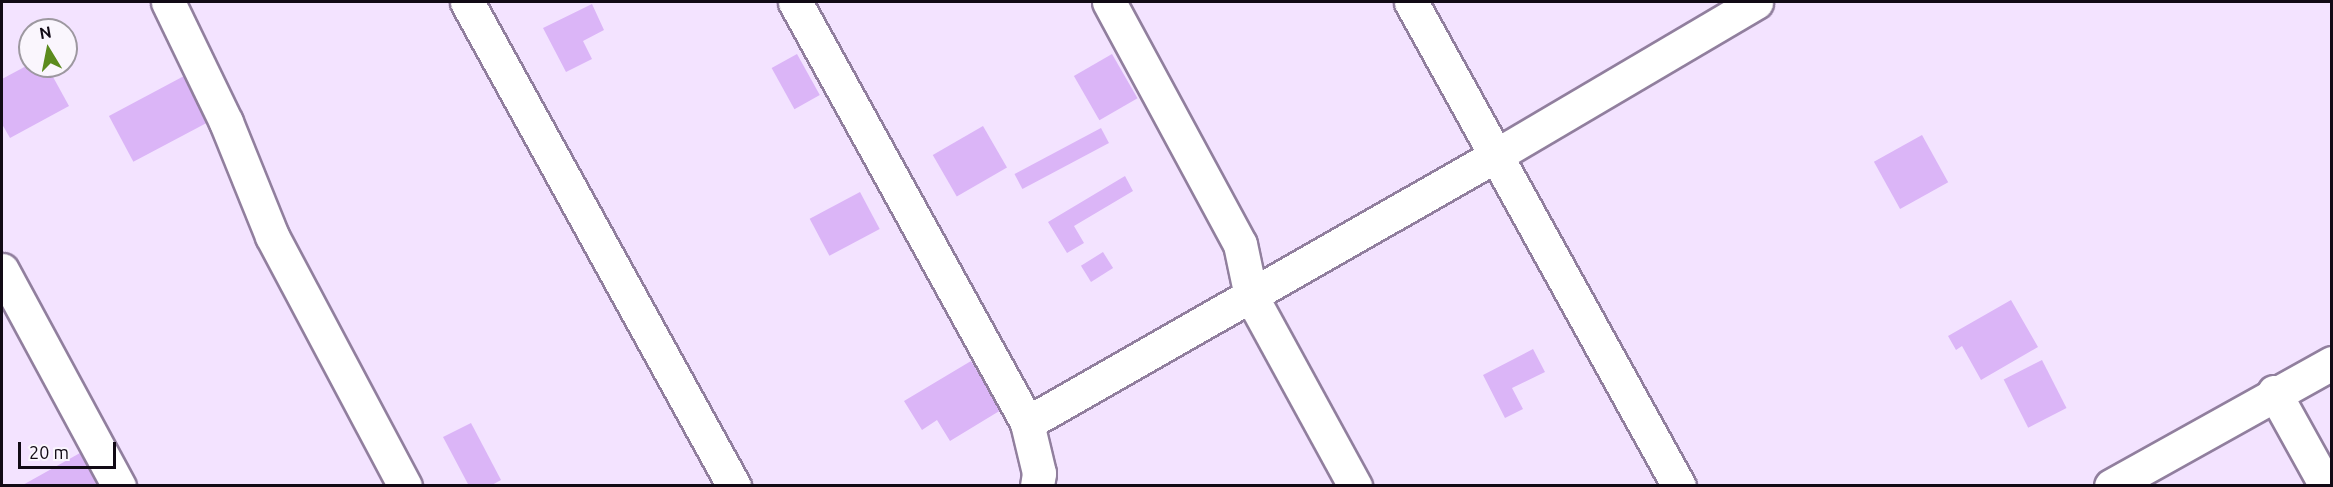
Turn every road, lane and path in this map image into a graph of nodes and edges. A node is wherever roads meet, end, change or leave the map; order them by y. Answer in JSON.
{"nodes":[{"id":1,"x":168,"y":2,"type":"edge"},
{"id":2,"x":467,"y":2,"type":"edge"},
{"id":3,"x":795,"y":2,"type":"edge"},
{"id":4,"x":1109,"y":2,"type":"edge"},
{"id":5,"x":1411,"y":2,"type":"edge"},
{"id":6,"x":1751,"y":3,"type":"edge"},
{"id":7,"x":1495,"y":156,"type":"junction"},
{"id":8,"x":2,"y":270,"type":"edge"},
{"id":9,"x":1251,"y":296,"type":"junction"},
{"id":10,"x":2331,"y":363,"type":"edge"},
{"id":11,"x":2274,"y":392,"type":"junction"},
{"id":12,"x":1027,"y":423,"type":"junction"},
{"id":13,"x":119,"y":486,"type":"edge"},
{"id":14,"x":405,"y":486,"type":"edge"},
{"id":15,"x":734,"y":486,"type":"edge"},
{"id":16,"x":1037,"y":486,"type":"edge"},
{"id":17,"x":1355,"y":486,"type":"edge"},
{"id":18,"x":1679,"y":486,"type":"edge"},
{"id":19,"x":2110,"y":486,"type":"edge"},
{"id":20,"x":2326,"y":486,"type":"edge"}],
"edges":[{"from":1,"to":14,"type":"street"},
{"from":2,"to":15,"type":"street"},
{"from":3,"to":12,"type":"street"},
{"from":4,"to":9,"type":"street"},
{"from":5,"to":7,"type":"street"},
{"from":6,"to":7,"type":"street"},
{"from":7,"to":9,"type":"street"},
{"from":7,"to":18,"type":"street"},
{"from":8,"to":13,"type":"street"},
{"from":9,"to":12,"type":"street"},
{"from":9,"to":17,"type":"street"},
{"from":10,"to":11,"type":"street"},
{"from":11,"to":19,"type":"street"},
{"from":11,"to":20,"type":"street"},
{"from":12,"to":16,"type":"street"}]}
